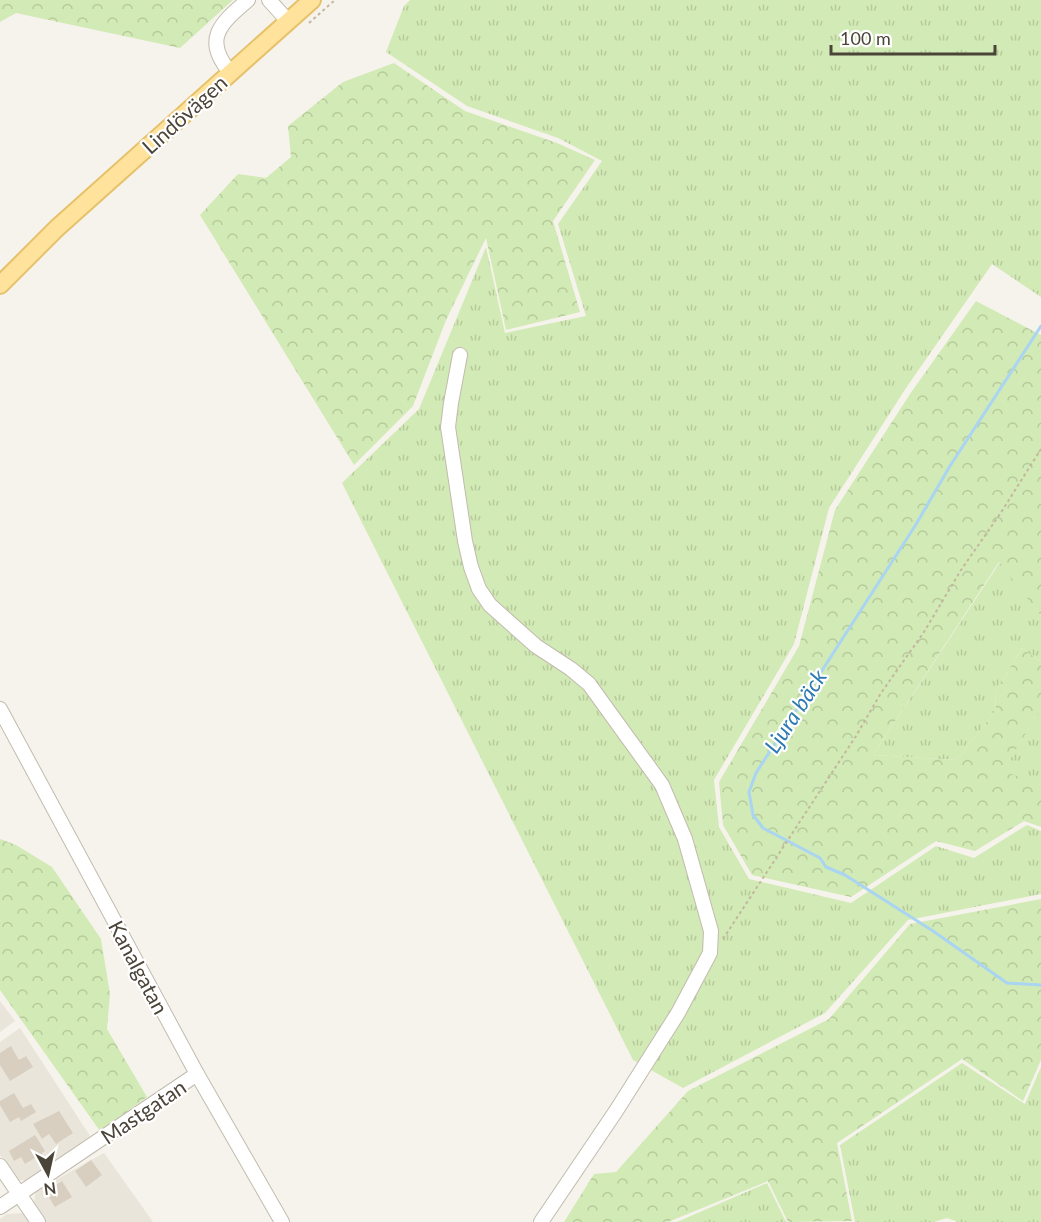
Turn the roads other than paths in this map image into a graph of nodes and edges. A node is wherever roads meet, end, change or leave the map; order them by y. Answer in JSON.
{"nodes":[{"id":1,"x":248,"y":0,"type":"edge"},
{"id":2,"x":270,"y":0,"type":"edge"},
{"id":3,"x":312,"y":0,"type":"edge"},
{"id":4,"x":288,"y":21,"type":"junction"},
{"id":5,"x":230,"y":72,"type":"junction"},
{"id":6,"x":57,"y":228,"type":"junction"},
{"id":7,"x":0,"y":271,"type":"edge"},
{"id":8,"x":0,"y":285,"type":"edge"},
{"id":9,"x":460,"y":355,"type":"dead end"},
{"id":10,"x":0,"y":709,"type":"edge"},
{"id":11,"x":197,"y":1074,"type":"junction"},
{"id":12,"x":0,"y":1166,"type":"edge"},
{"id":13,"x":19,"y":1195,"type":"junction"},
{"id":14,"x":0,"y":1207,"type":"edge"},
{"id":15,"x":38,"y":1222,"type":"edge"},
{"id":16,"x":282,"y":1222,"type":"edge"},
{"id":17,"x":541,"y":1222,"type":"edge"}],
"edges":[{"from":1,"to":5,"type":"street"},
{"from":2,"to":4,"type":"street"},
{"from":3,"to":4,"type":"main road","name":"Lindövägen"},
{"from":4,"to":5,"type":"main road","name":"Lindövägen"},
{"from":5,"to":6,"type":"main road","name":"Lindövägen"},
{"from":6,"to":7,"type":"main road","name":"Lindövägen"},
{"from":6,"to":8,"type":"main road","name":"Lindövägen"},
{"from":9,"to":17,"type":"street"},
{"from":10,"to":11,"type":"street","name":"Kanalgatan"},
{"from":11,"to":13,"type":"street","name":"Mastgatan"},
{"from":11,"to":16,"type":"street","name":"Kanalgatan"},
{"from":12,"to":13,"type":"street"},
{"from":13,"to":14,"type":"street","name":"Mastgatan"},
{"from":13,"to":15,"type":"street"}]}
